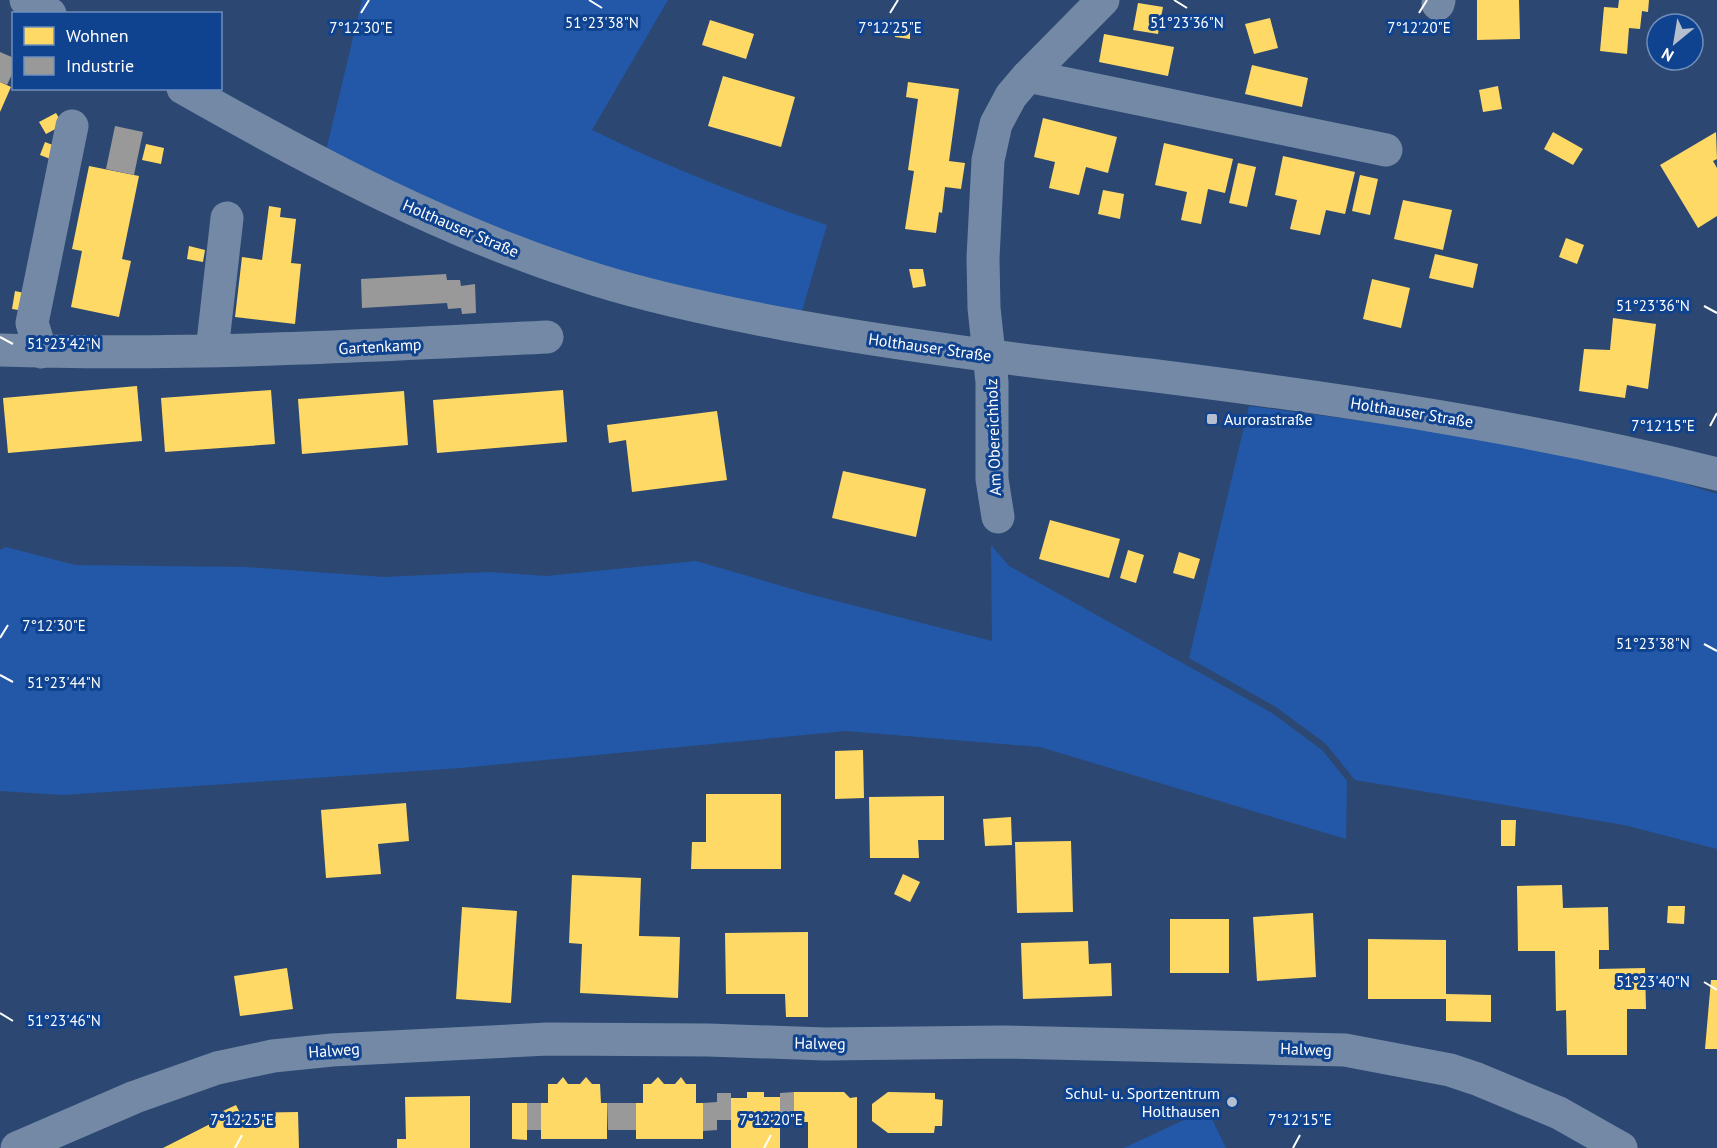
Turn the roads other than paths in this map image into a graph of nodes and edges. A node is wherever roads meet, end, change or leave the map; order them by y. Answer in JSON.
{"nodes":[{"id":1,"x":26,"y":0,"type":"edge"},
{"id":2,"x":1103,"y":0,"type":"edge"},
{"id":3,"x":47,"y":12,"type":"edge"},
{"id":4,"x":1028,"y":76,"type":"junction"},
{"id":5,"x":187,"y":90,"type":"edge"},
{"id":6,"x":72,"y":126,"type":"dead end"},
{"id":7,"x":1386,"y":150,"type":"dead end"},
{"id":8,"x":227,"y":218,"type":"dead end"},
{"id":9,"x":547,"y":337,"type":"dead end"},
{"id":10,"x":0,"y":351,"type":"edge"},
{"id":11,"x":212,"y":351,"type":"junction"},
{"id":12,"x":41,"y":352,"type":"junction"},
{"id":13,"x":989,"y":356,"type":"junction"},
{"id":14,"x":1717,"y":474,"type":"edge"},
{"id":15,"x":998,"y":517,"type":"dead end"},
{"id":16,"x":17,"y":1148,"type":"edge"},
{"id":17,"x":1621,"y":1148,"type":"edge"}],
"edges":[{"from":1,"to":3,"type":"street"},
{"from":2,"to":4,"type":"street"},
{"from":4,"to":7,"type":"street"},
{"from":4,"to":13,"type":"street"},
{"from":5,"to":13,"type":"street","name":"Holthauser Straße"},
{"from":6,"to":12,"type":"street"},
{"from":8,"to":11,"type":"street"},
{"from":9,"to":11,"type":"street","name":"Gartenkamp"},
{"from":10,"to":12,"type":"street","name":"Gartenkamp"},
{"from":11,"to":12,"type":"street","name":"Gartenkamp"},
{"from":13,"to":14,"type":"street","name":"Holthauser Straße"},
{"from":13,"to":15,"type":"street","name":"Am Obereichholz"},
{"from":16,"to":17,"type":"street","name":"Halweg"}]}
